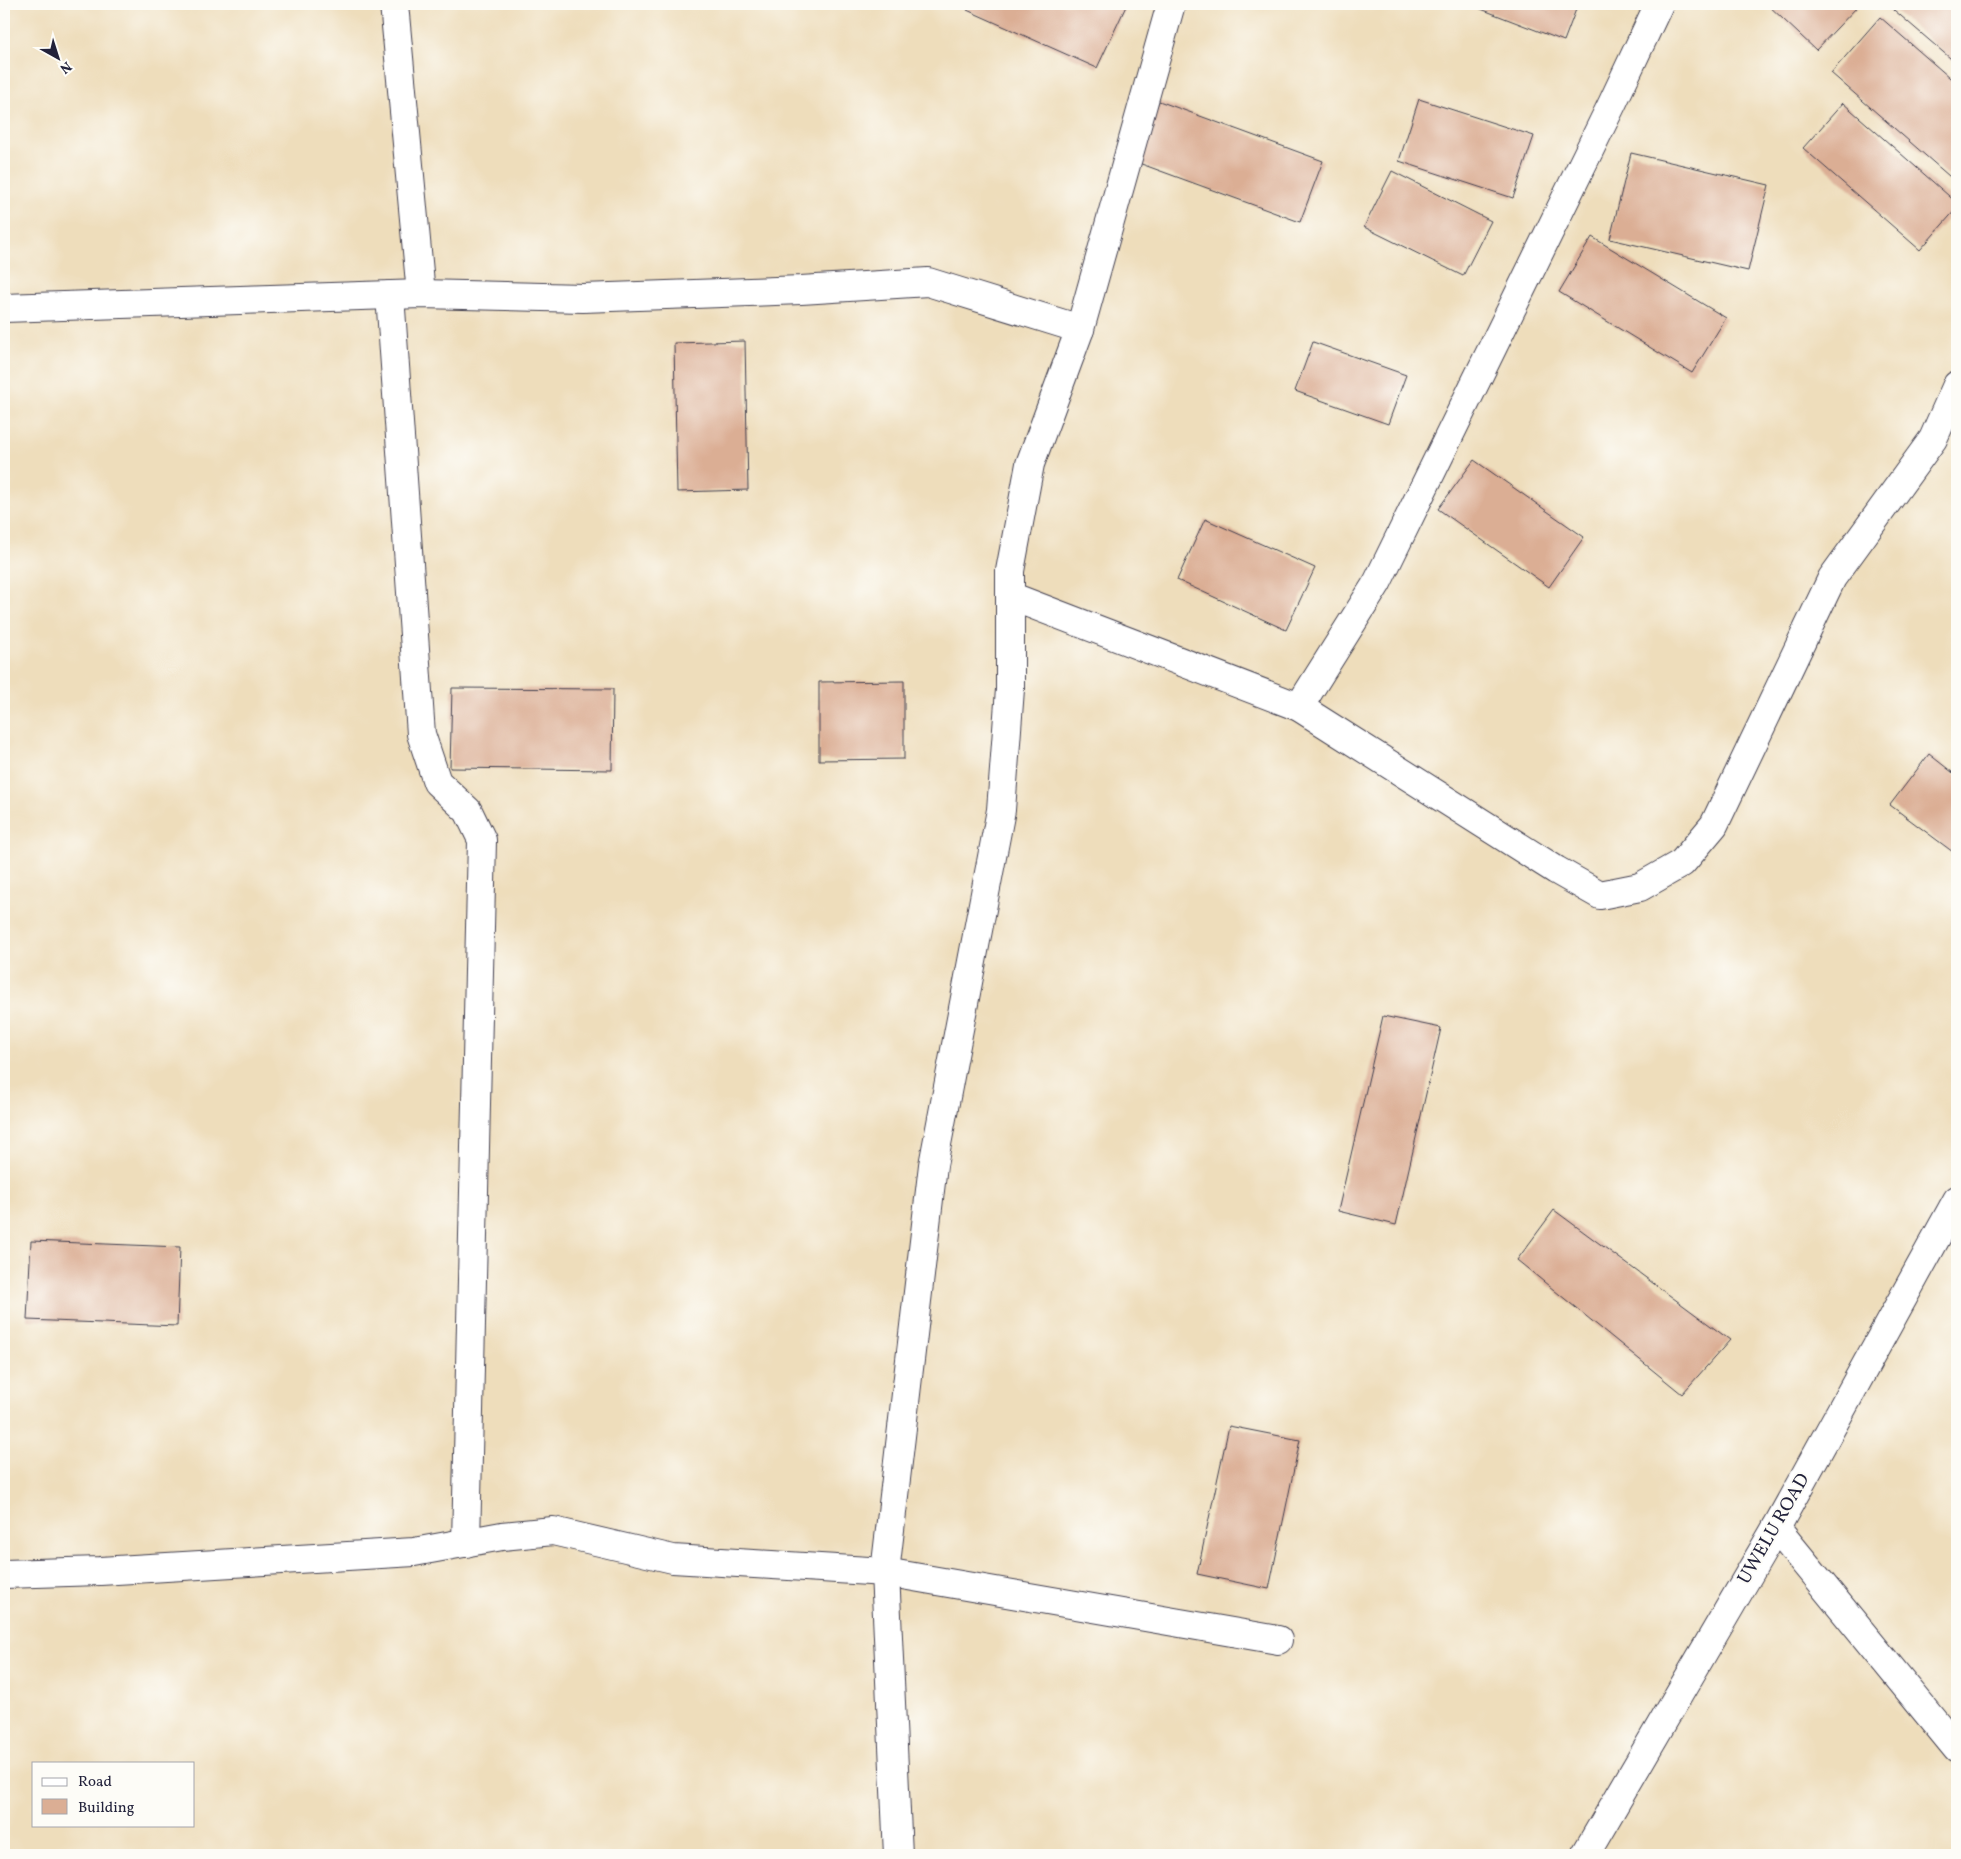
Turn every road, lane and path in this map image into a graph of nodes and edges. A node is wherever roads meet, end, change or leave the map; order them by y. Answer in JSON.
{"nodes":[{"id":1,"x":394,"y":4,"type":"edge"},
{"id":2,"x":1171,"y":4,"type":"edge"},
{"id":3,"x":1659,"y":4,"type":"edge"},
{"id":4,"x":421,"y":294,"type":"junction"},
{"id":5,"x":390,"y":295,"type":"junction"},
{"id":6,"x":4,"y":308,"type":"edge"},
{"id":7,"x":1080,"y":329,"type":"junction"},
{"id":8,"x":1957,"y":385,"type":"edge"},
{"id":9,"x":1010,"y":596,"type":"junction"},
{"id":10,"x":1299,"y":707,"type":"junction"},
{"id":11,"x":1956,"y":1203,"type":"edge"},
{"id":12,"x":1776,"y":1528,"type":"junction"},
{"id":13,"x":466,"y":1543,"type":"junction"},
{"id":14,"x":885,"y":1572,"type":"junction"},
{"id":15,"x":4,"y":1574,"type":"edge"},
{"id":16,"x":1278,"y":1640,"type":"dead end"},
{"id":17,"x":1957,"y":1749,"type":"edge"},
{"id":18,"x":898,"y":1855,"type":"edge"},
{"id":19,"x":1585,"y":1855,"type":"edge"}],
"edges":[{"from":1,"to":4,"type":"street"},
{"from":2,"to":7,"type":"street"},
{"from":3,"to":10,"type":"street"},
{"from":4,"to":5,"type":"street"},
{"from":4,"to":7,"type":"street"},
{"from":5,"to":6,"type":"street"},
{"from":5,"to":13,"type":"street"},
{"from":7,"to":9,"type":"street"},
{"from":8,"to":10,"type":"street"},
{"from":9,"to":10,"type":"street"},
{"from":9,"to":14,"type":"street"},
{"from":11,"to":12,"type":"street","name":"UWELU ROAD"},
{"from":12,"to":17,"type":"street"},
{"from":12,"to":19,"type":"street","name":"UWELU ROAD"},
{"from":13,"to":14,"type":"street"},
{"from":13,"to":15,"type":"street"},
{"from":14,"to":16,"type":"street"},
{"from":14,"to":18,"type":"street"}]}
